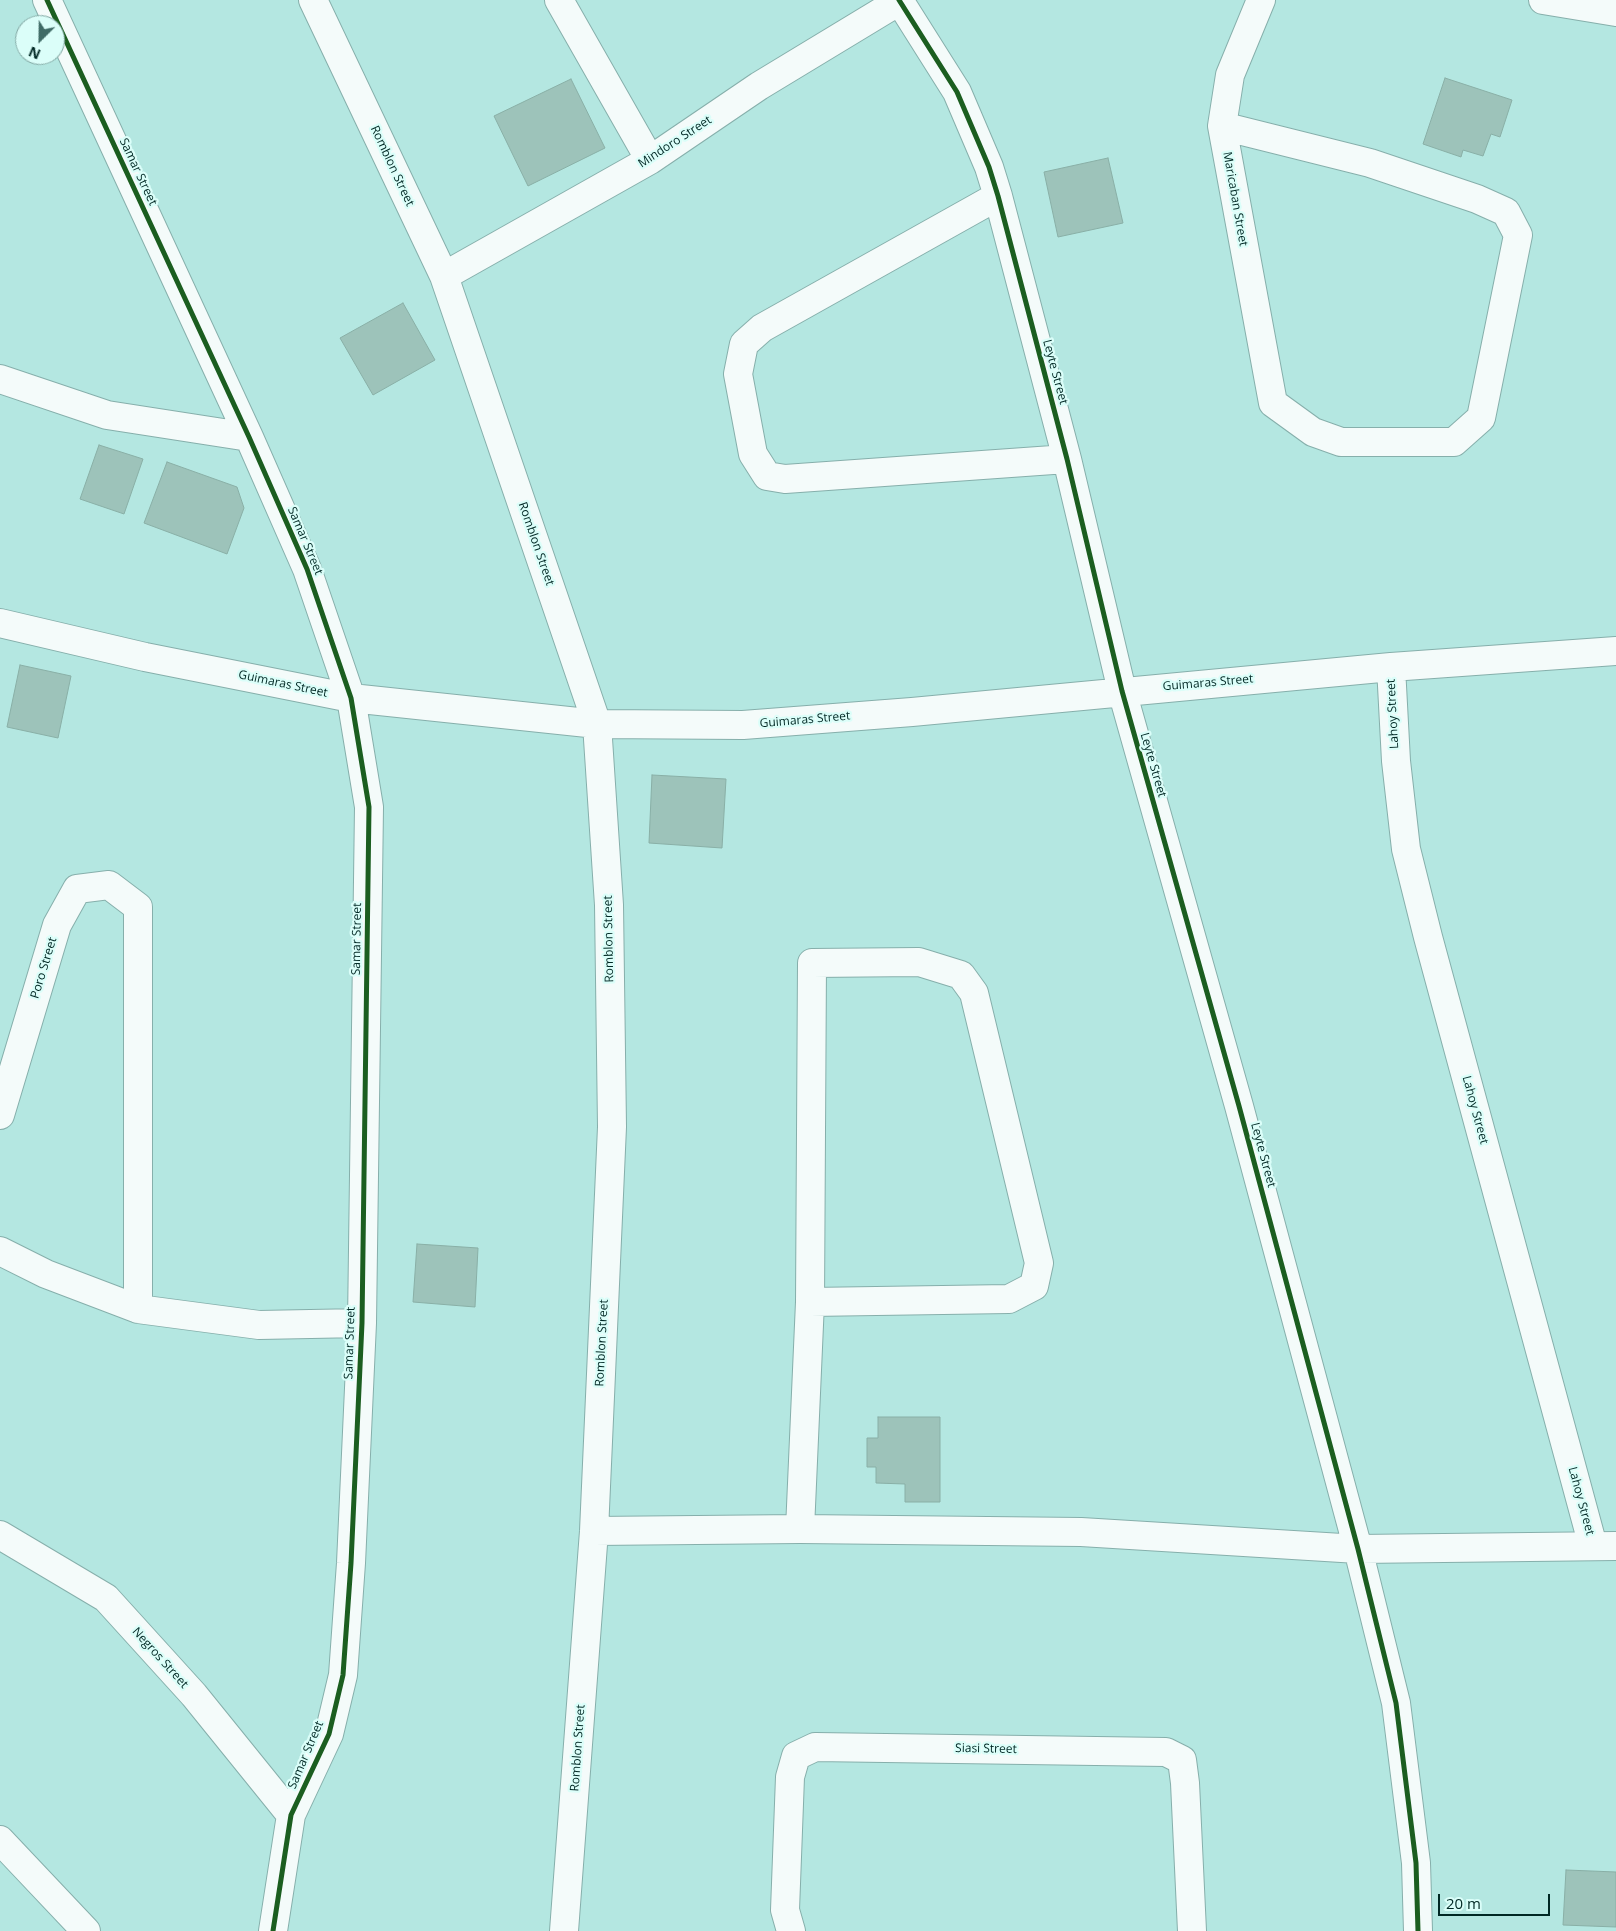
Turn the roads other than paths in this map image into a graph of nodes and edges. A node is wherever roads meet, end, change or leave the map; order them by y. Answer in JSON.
{"nodes":[{"id":1,"x":47,"y":0,"type":"edge"},
{"id":2,"x":313,"y":0,"type":"edge"},
{"id":3,"x":559,"y":0,"type":"edge"},
{"id":4,"x":1261,"y":0,"type":"edge"},
{"id":5,"x":1543,"y":0,"type":"edge"},
{"id":6,"x":900,"y":1,"type":"edge"},
{"id":7,"x":1616,"y":12,"type":"edge"},
{"id":8,"x":1222,"y":126,"type":"junction"},
{"id":9,"x":650,"y":160,"type":"junction"},
{"id":10,"x":998,"y":196,"type":"junction"},
{"id":11,"x":444,"y":276,"type":"junction"},
{"id":12,"x":0,"y":379,"type":"edge"},
{"id":13,"x":249,"y":437,"type":"junction"},
{"id":14,"x":1067,"y":459,"type":"junction"},
{"id":15,"x":0,"y":623,"type":"edge"},
{"id":16,"x":1616,"y":651,"type":"edge"},
{"id":17,"x":1391,"y":667,"type":"junction"},
{"id":18,"x":1122,"y":691,"type":"junction"},
{"id":19,"x":351,"y":698,"type":"junction"},
{"id":20,"x":597,"y":724,"type":"junction"},
{"id":21,"x":0,"y":1115,"type":"edge"},
{"id":22,"x":0,"y":1251,"type":"edge"},
{"id":23,"x":810,"y":1302,"type":"junction"},
{"id":24,"x":138,"y":1309,"type":"junction"},
{"id":25,"x":362,"y":1323,"type":"junction"},
{"id":26,"x":800,"y":1529,"type":"junction"},
{"id":27,"x":594,"y":1531,"type":"junction"},
{"id":28,"x":0,"y":1535,"type":"edge"},
{"id":29,"x":1604,"y":1546,"type":"edge"},
{"id":30,"x":1358,"y":1549,"type":"junction"},
{"id":31,"x":290,"y":1815,"type":"junction"},
{"id":32,"x":0,"y":1840,"type":"edge"},
{"id":33,"x":86,"y":1931,"type":"edge"},
{"id":34,"x":273,"y":1931,"type":"edge"},
{"id":35,"x":564,"y":1931,"type":"edge"},
{"id":36,"x":791,"y":1931,"type":"edge"},
{"id":37,"x":1192,"y":1931,"type":"edge"},
{"id":38,"x":1418,"y":1931,"type":"edge"}],
"edges":[{"from":1,"to":13,"type":"street","name":"Samar Street"},
{"from":2,"to":11,"type":"street","name":"Romblon Street"},
{"from":3,"to":9,"type":"street"},
{"from":4,"to":8,"type":"street","name":"Maricaban Street"},
{"from":5,"to":7,"type":"street"},
{"from":6,"to":9,"type":"street","name":"Mindoro Street"},
{"from":6,"to":10,"type":"street","name":"Leyte Street"},
{"from":8,"to":8,"type":"street","name":"Maricaban Street"},
{"from":9,"to":11,"type":"street","name":"Mindoro Street"},
{"from":10,"to":14,"type":"street","name":"Leyte Street"},
{"from":10,"to":14,"type":"street"},
{"from":11,"to":20,"type":"street","name":"Romblon Street"},
{"from":12,"to":13,"type":"street"},
{"from":13,"to":19,"type":"street","name":"Samar Street"},
{"from":14,"to":18,"type":"street","name":"Leyte Street"},
{"from":15,"to":19,"type":"street","name":"Guimaras Street"},
{"from":16,"to":17,"type":"street","name":"Guimaras Street"},
{"from":17,"to":18,"type":"street","name":"Guimaras Street"},
{"from":17,"to":29,"type":"street","name":"Lahoy Street"},
{"from":18,"to":20,"type":"street","name":"Guimaras Street"},
{"from":18,"to":30,"type":"street","name":"Leyte Street"},
{"from":19,"to":20,"type":"street","name":"Guimaras Street"},
{"from":19,"to":25,"type":"street","name":"Samar Street"},
{"from":20,"to":27,"type":"street","name":"Romblon Street"},
{"from":21,"to":24,"type":"street","name":"Poro Street"},
{"from":22,"to":24,"type":"street"},
{"from":23,"to":23,"type":"street"},
{"from":23,"to":26,"type":"street"},
{"from":24,"to":25,"type":"street"},
{"from":25,"to":31,"type":"street","name":"Samar Street"},
{"from":26,"to":27,"type":"street"},
{"from":26,"to":30,"type":"street"},
{"from":27,"to":35,"type":"street","name":"Romblon Street"},
{"from":28,"to":31,"type":"street","name":"Negros Street"},
{"from":29,"to":30,"type":"street"},
{"from":30,"to":38,"type":"street","name":"Leyte Street"},
{"from":31,"to":34,"type":"street","name":"Samar Street"},
{"from":32,"to":33,"type":"street"},
{"from":36,"to":37,"type":"street","name":"Siasi Street"}]}
